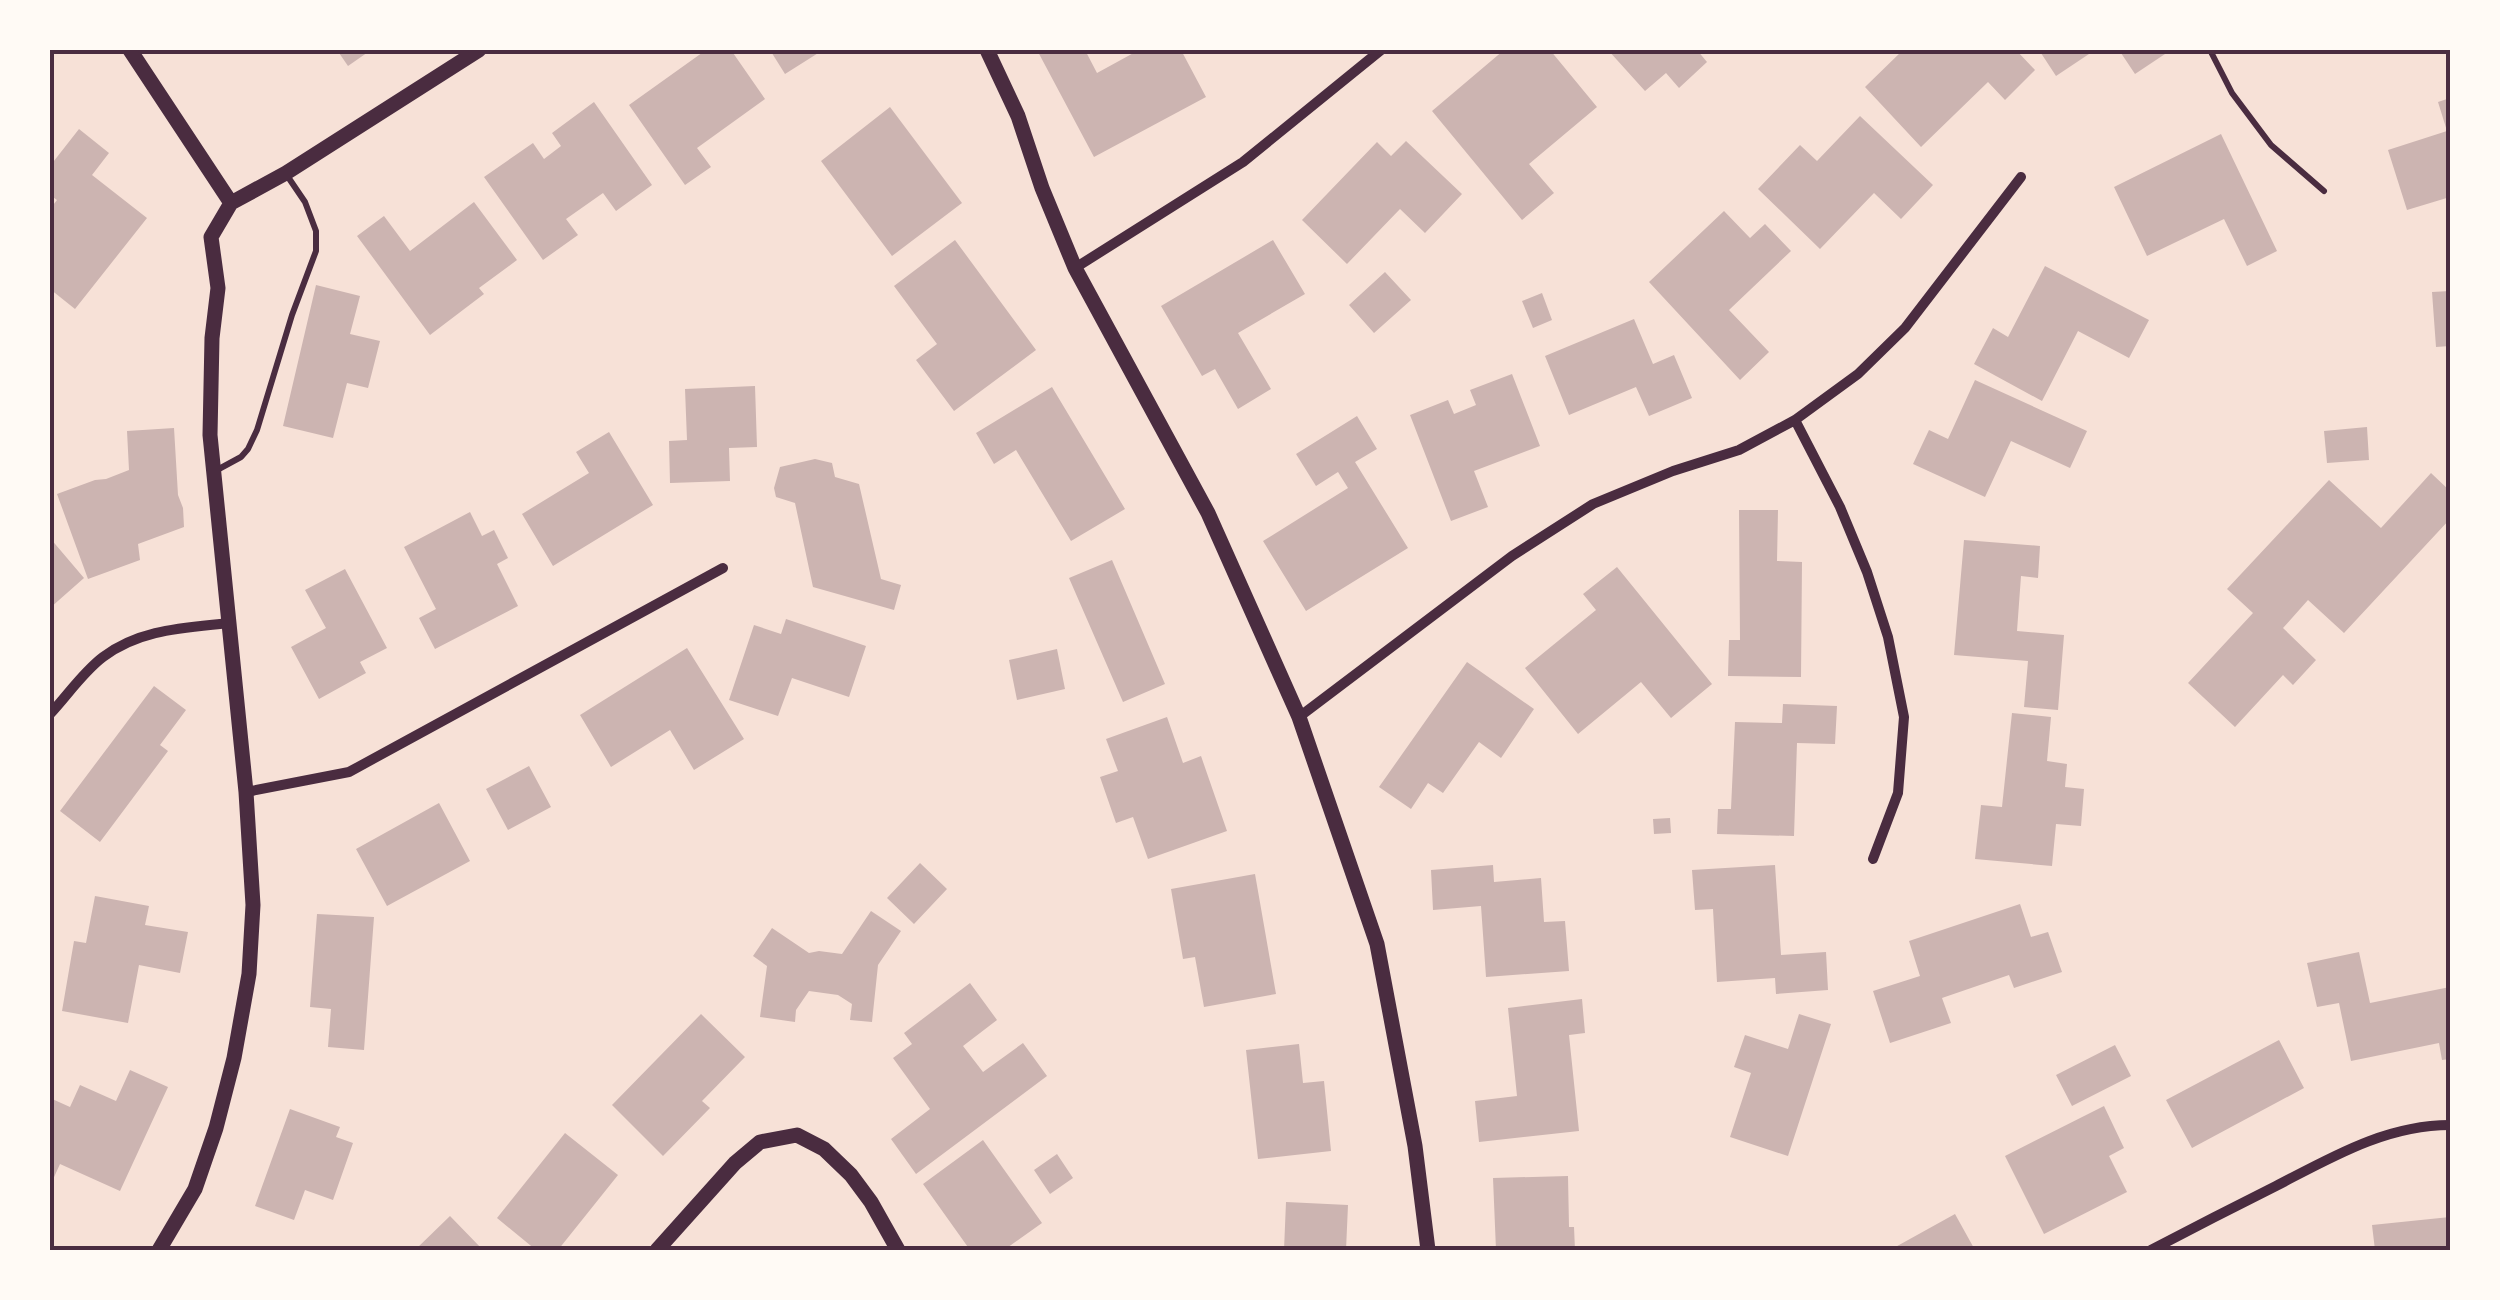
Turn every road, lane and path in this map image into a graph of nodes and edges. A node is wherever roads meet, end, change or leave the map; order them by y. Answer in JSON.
{"nodes":[{"id":1,"x":130,"y":50,"type":"edge"},
{"id":2,"x":479,"y":50,"type":"edge"},
{"id":3,"x":987,"y":50,"type":"edge"},
{"id":4,"x":1381,"y":50,"type":"edge"},
{"id":5,"x":2210,"y":50,"type":"edge"},
{"id":6,"x":286,"y":173,"type":"junction"},
{"id":7,"x":2021,"y":177,"type":"dead end"},
{"id":8,"x":2324,"y":191,"type":"dead end"},
{"id":9,"x":231,"y":203,"type":"junction"},
{"id":10,"x":1075,"y":268,"type":"junction"},
{"id":11,"x":1794,"y":420,"type":"junction"},
{"id":12,"x":214,"y":471,"type":"junction"},
{"id":13,"x":723,"y":568,"type":"dead end"},
{"id":14,"x":229,"y":623,"type":"junction"},
{"id":15,"x":50,"y":714,"type":"edge"},
{"id":16,"x":1300,"y":717,"type":"junction"},
{"id":17,"x":246,"y":792,"type":"junction"},
{"id":18,"x":1874,"y":859,"type":"dead end"},
{"id":19,"x":2450,"y":1125,"type":"edge"},
{"id":20,"x":159,"y":1250,"type":"edge"},
{"id":21,"x":657,"y":1250,"type":"edge"},
{"id":22,"x":898,"y":1250,"type":"edge"},
{"id":23,"x":1428,"y":1250,"type":"edge"},
{"id":24,"x":2151,"y":1250,"type":"edge"}],
"edges":[{"from":1,"to":9,"type":"street"},
{"from":2,"to":6,"type":"street"},
{"from":3,"to":10,"type":"street"},
{"from":4,"to":10,"type":"street"},
{"from":5,"to":8,"type":"lane"},
{"from":6,"to":9,"type":"street"},
{"from":6,"to":12,"type":"lane"},
{"from":7,"to":11,"type":"street"},
{"from":9,"to":12,"type":"street"},
{"from":10,"to":16,"type":"street"},
{"from":11,"to":16,"type":"street"},
{"from":11,"to":18,"type":"street"},
{"from":12,"to":14,"type":"street"},
{"from":13,"to":17,"type":"street"},
{"from":14,"to":15,"type":"street"},
{"from":14,"to":17,"type":"street"},
{"from":16,"to":23,"type":"street"},
{"from":17,"to":20,"type":"street"},
{"from":19,"to":24,"type":"street"},
{"from":21,"to":22,"type":"street"}]}
